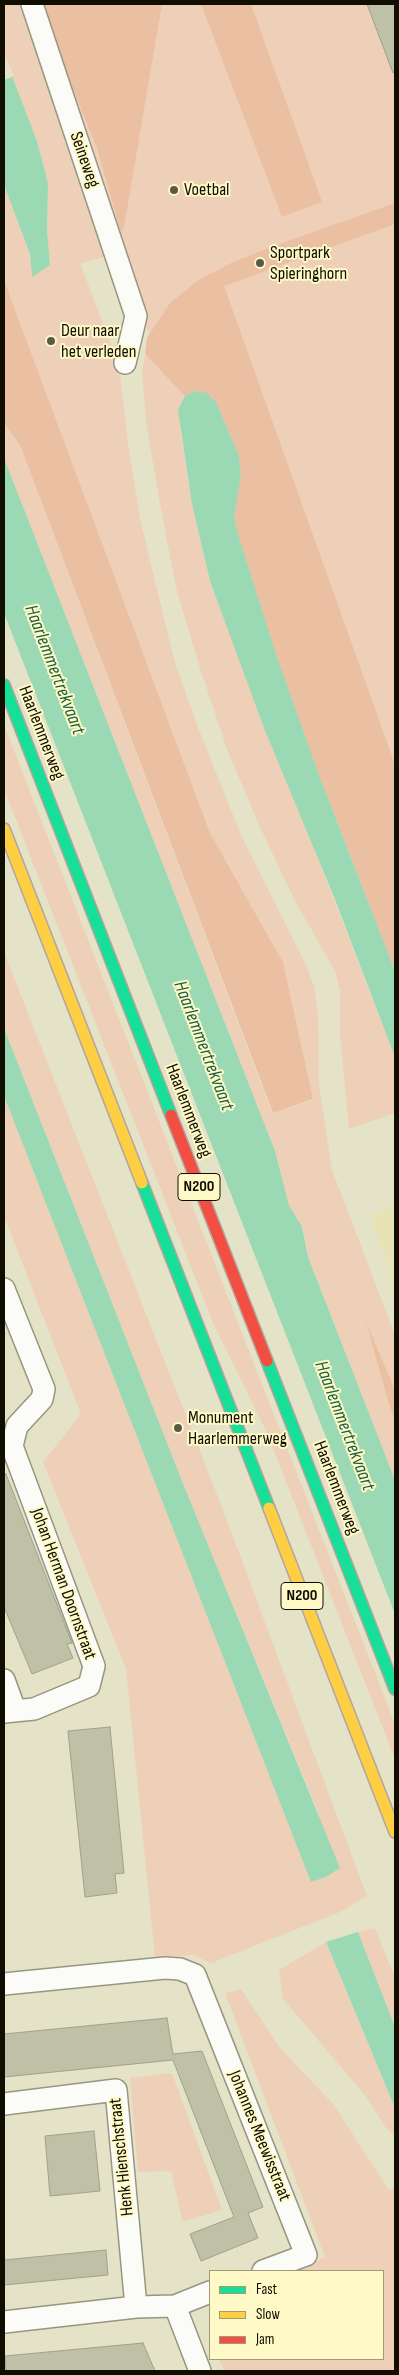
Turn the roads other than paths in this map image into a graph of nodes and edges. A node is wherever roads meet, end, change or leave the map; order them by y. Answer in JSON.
{"nodes":[{"id":1,"x":32,"y":4,"type":"edge"},
{"id":2,"x":125,"y":363,"type":"dead end"},
{"id":3,"x":4,"y":685,"type":"edge"},
{"id":4,"x":4,"y":830,"type":"edge"},
{"id":5,"x":4,"y":1290,"type":"edge"},
{"id":6,"x":10,"y":1423,"type":"edge"},
{"id":7,"x":4,"y":1680,"type":"edge"},
{"id":8,"x":395,"y":1689,"type":"edge"},
{"id":9,"x":9,"y":1711,"type":"edge"},
{"id":10,"x":395,"y":1832,"type":"edge"},
{"id":11,"x":4,"y":1984,"type":"edge"},
{"id":12,"x":4,"y":2104,"type":"edge"},
{"id":13,"x":266,"y":2270,"type":"edge"},
{"id":14,"x":209,"y":2292,"type":"edge"},
{"id":15,"x":175,"y":2306,"type":"junction"},
{"id":16,"x":136,"y":2307,"type":"junction"},
{"id":17,"x":4,"y":2322,"type":"edge"},
{"id":18,"x":200,"y":2371,"type":"edge"}],
"edges":[{"from":1,"to":2,"type":"street","name":"Seineweg"},
{"from":3,"to":8,"type":"main road","name":"Haarlemmerweg","number":"N200"},
{"from":4,"to":10,"type":"main road","number":"N200"},
{"from":5,"to":6,"type":"street"},
{"from":6,"to":9,"type":"street","name":"Johan Herman Doornstraat"},
{"from":7,"to":9,"type":"street"},
{"from":11,"to":13,"type":"street","name":"Johannes Meewisstraat"},
{"from":12,"to":16,"type":"street","name":"Henk Hienschstraat"},
{"from":14,"to":15,"type":"street"},
{"from":15,"to":16,"type":"street"},
{"from":15,"to":18,"type":"street"},
{"from":16,"to":17,"type":"street"}]}
